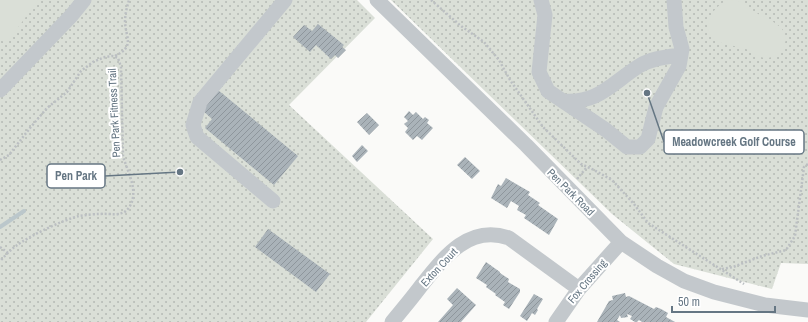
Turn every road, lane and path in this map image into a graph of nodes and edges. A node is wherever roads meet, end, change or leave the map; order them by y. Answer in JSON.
{"nodes":[{"id":1,"x":84,"y":0,"type":"edge"},
{"id":2,"x":129,"y":0,"type":"edge"},
{"id":3,"x":285,"y":0,"type":"edge"},
{"id":4,"x":377,"y":0,"type":"edge"},
{"id":5,"x":431,"y":0,"type":"edge"},
{"id":6,"x":541,"y":0,"type":"edge"},
{"id":7,"x":674,"y":0,"type":"edge"},
{"id":8,"x":681,"y":54,"type":"junction"},
{"id":9,"x":114,"y":57,"type":"junction"},
{"id":10,"x":0,"y":90,"type":"edge"},
{"id":11,"x":563,"y":101,"type":"junction"},
{"id":12,"x":0,"y":160,"type":"edge"},
{"id":13,"x":808,"y":164,"type":"edge"},
{"id":14,"x":273,"y":201,"type":"dead end"},
{"id":15,"x":621,"y":242,"type":"junction"},
{"id":16,"x":0,"y":247,"type":"edge"},
{"id":17,"x":8,"y":254,"type":"junction"},
{"id":18,"x":0,"y":261,"type":"edge"},
{"id":19,"x":579,"y":289,"type":"junction"},
{"id":20,"x":808,"y":310,"type":"edge"},
{"id":21,"x":392,"y":322,"type":"edge"},
{"id":22,"x":556,"y":322,"type":"edge"}],
"edges":[{"from":1,"to":10,"type":"street"},
{"from":2,"to":9,"type":"path"},
{"from":3,"to":14,"type":"street"},
{"from":4,"to":15,"type":"street","name":"Pen Park Road"},
{"from":5,"to":13,"type":"path"},
{"from":6,"to":11,"type":"street"},
{"from":7,"to":8,"type":"street"},
{"from":8,"to":11,"type":"street"},
{"from":8,"to":11,"type":"street"},
{"from":9,"to":12,"type":"path","name":"Pen Park Fitness Trail"},
{"from":9,"to":17,"type":"path","name":"Pen Park Fitness Trail"},
{"from":15,"to":19,"type":"street","name":"Fox Crossing"},
{"from":15,"to":20,"type":"street","name":"Pen Park Road"},
{"from":16,"to":17,"type":"path"},
{"from":17,"to":18,"type":"path","name":"Pen Park Fitness Trail"},
{"from":19,"to":21,"type":"street","name":"Exton Court"},
{"from":19,"to":22,"type":"street","name":"Fox Crossing"}]}
